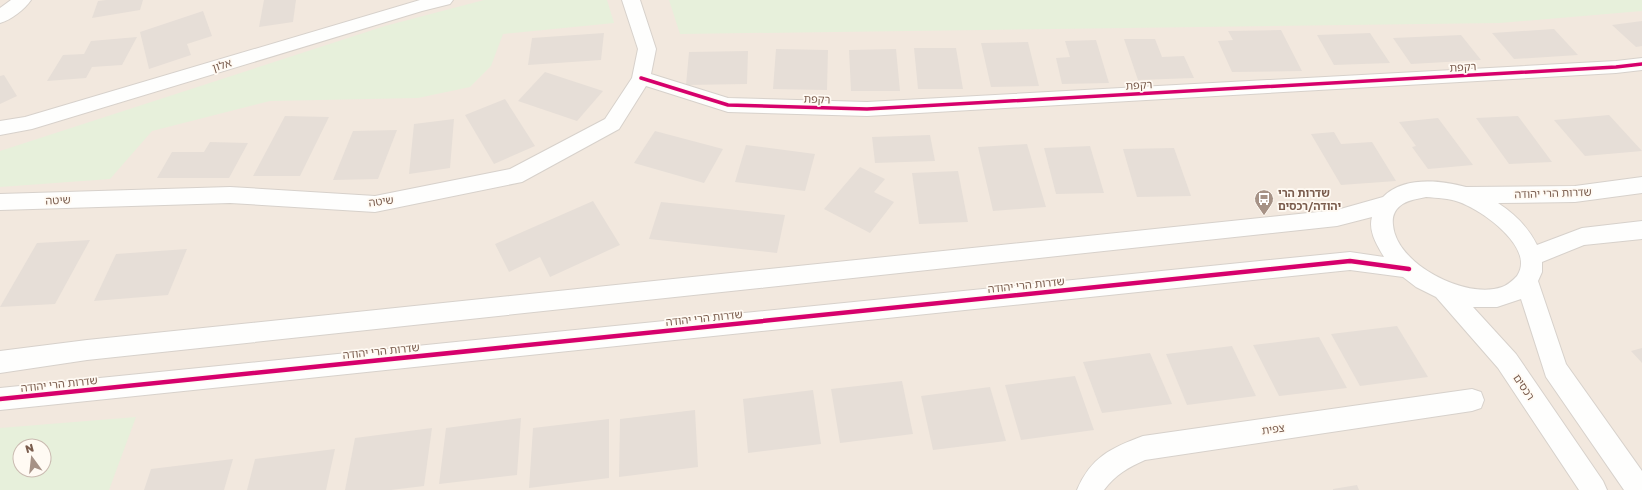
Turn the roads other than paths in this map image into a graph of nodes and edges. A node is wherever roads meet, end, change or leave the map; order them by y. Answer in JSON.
{"nodes":[{"id":1,"x":22,"y":0,"type":"edge"},
{"id":2,"x":444,"y":0,"type":"edge"},
{"id":3,"x":631,"y":0,"type":"edge"},
{"id":4,"x":0,"y":17,"type":"edge"},
{"id":5,"x":1642,"y":64,"type":"edge"},
{"id":6,"x":641,"y":78,"type":"junction"},
{"id":7,"x":0,"y":128,"type":"edge"},
{"id":8,"x":1642,"y":185,"type":"edge"},
{"id":9,"x":1464,"y":195,"type":"junction"},
{"id":10,"x":0,"y":202,"type":"edge"},
{"id":11,"x":1387,"y":204,"type":"junction"},
{"id":12,"x":1642,"y":230,"type":"edge"},
{"id":13,"x":1531,"y":257,"type":"junction"},
{"id":14,"x":1409,"y":269,"type":"junction"},
{"id":15,"x":1527,"y":282,"type":"junction"},
{"id":16,"x":1445,"y":290,"type":"junction"},
{"id":17,"x":0,"y":362,"type":"edge"},
{"id":18,"x":0,"y":399,"type":"edge"},
{"id":19,"x":1472,"y":400,"type":"dead end"},
{"id":20,"x":1090,"y":490,"type":"edge"},
{"id":21,"x":1594,"y":490,"type":"edge"},
{"id":22,"x":1640,"y":490,"type":"edge"}],
"edges":[{"from":1,"to":4,"type":"street"},
{"from":2,"to":7,"type":"street","name":"אלון"},
{"from":3,"to":6,"type":"street","name":"שיטה"},
{"from":5,"to":6,"type":"street","name":"רקפת"},
{"from":6,"to":10,"type":"street","name":"שיטה"},
{"from":8,"to":9,"type":"street","name":"שדרות הרי יהודה"},
{"from":9,"to":11,"type":"street"},
{"from":9,"to":13,"type":"street"},
{"from":11,"to":14,"type":"street"},
{"from":11,"to":17,"type":"street"},
{"from":12,"to":13,"type":"street"},
{"from":13,"to":15,"type":"street"},
{"from":14,"to":16,"type":"street"},
{"from":14,"to":18,"type":"street","name":"שדרות הרי יהודה"},
{"from":15,"to":16,"type":"street"},
{"from":15,"to":22,"type":"street"},
{"from":16,"to":21,"type":"street","name":"רכסים"},
{"from":19,"to":20,"type":"street","name":"צפית"}]}
